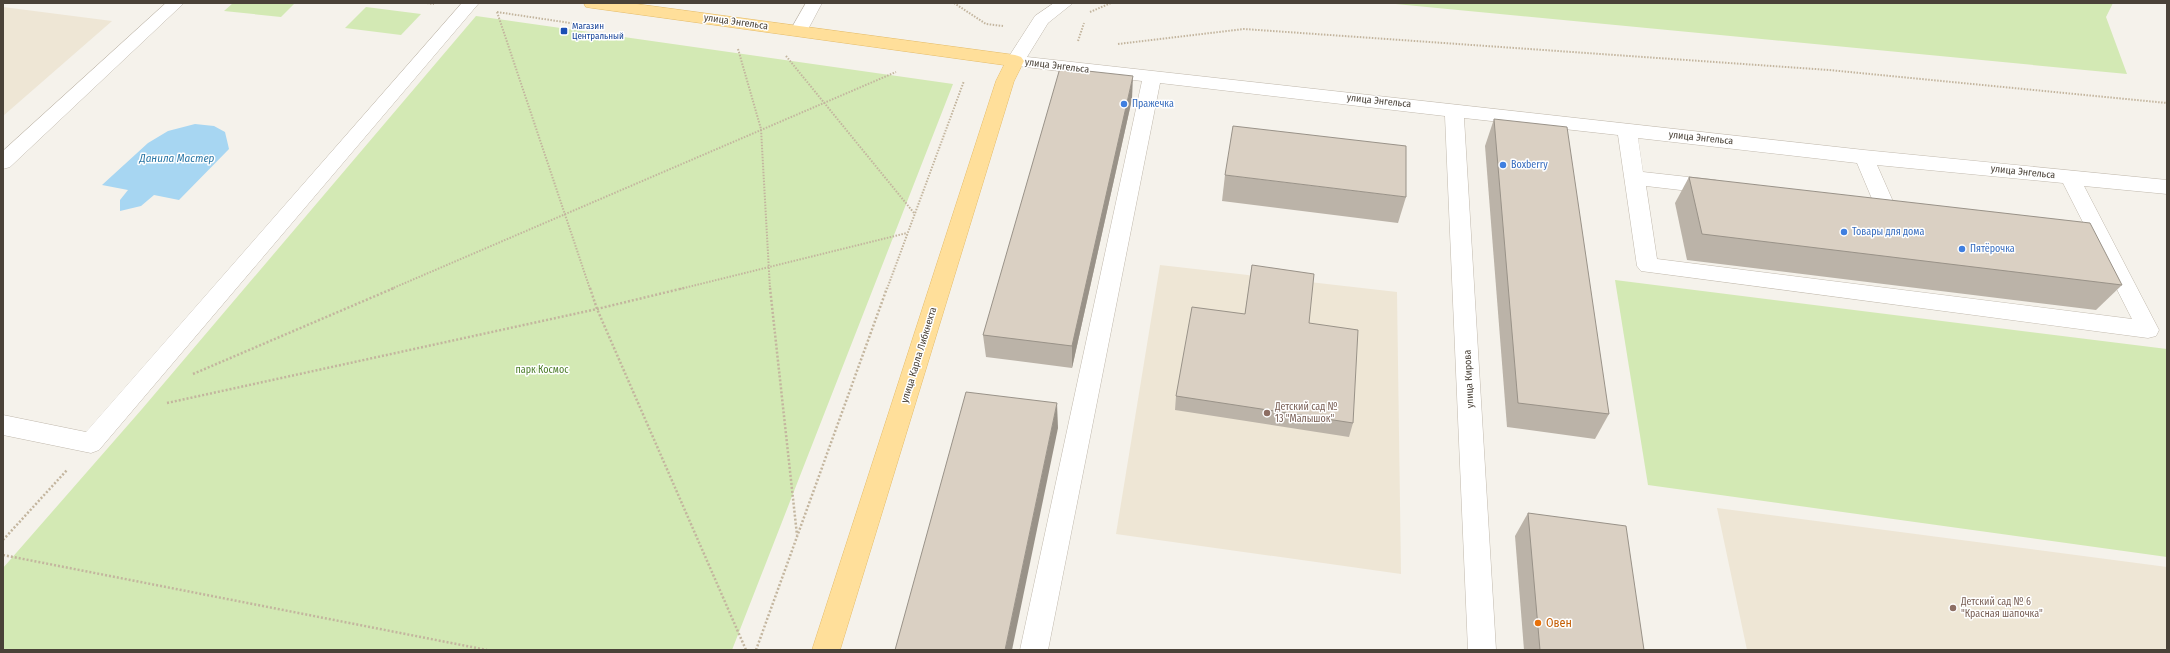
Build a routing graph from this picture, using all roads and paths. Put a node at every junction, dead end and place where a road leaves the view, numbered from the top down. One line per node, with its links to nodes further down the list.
1 (176, 3): 27 (street)
2 (471, 3): 43 (street)
3 (592, 3): 12 (main road, улица Энгельса)
4 (814, 3): 12 (street)
5 (954, 3): 11 (path)
6 (1066, 3): 17 (street)
7 (1111, 3): 9 (path)
8 (495, 8): 33 (path)
9 (1088, 13)
10 (1085, 19): 13 (path)
11 (986, 24)
12 (799, 31): 17 (main road, улица Энгельса)
13 (1078, 44)
14 (1117, 44): 22 (path)
15 (737, 47): 24 (path)
16 (784, 53): 21 (path)
17 (1015, 61): 20 (street, улица Энгельса); 50 (main road, улица Карла Либкнехта)
18 (900, 70): 21 (path)
19 (966, 76): 34 (path)
20 (1152, 78): 23 (street, улица Энгельса); 51 (street)
21 (824, 102): 24 (path); 34 (path)
22 (2167, 103)
23 (1453, 109): 25 (street, улица Энгельса); 52 (street, улица Кирова)
24 (761, 129): 33 (path); 38 (path)
25 (1626, 130): 26 (street, улица Энгельса); 29 (street)
26 (1864, 156): 28 (street, улица Энгельса); 32 (street)
27 (3, 162)
28 (2070, 177): 30 (street, улица Энгельса); 36 (street)
29 (1634, 178): 31 (street); 36 (street)
30 (2167, 187)
31 (1736, 189)
32 (1862, 203)
33 (563, 213): 39 (path); 40 (path)
34 (914, 213): 37 (path)
35 (2074, 229): 36 (street)
36 (2098, 232)
37 (907, 233): 38 (path); 44 (path)
38 (768, 267): 39 (path); 44 (path)
39 (597, 309): 41 (path); 48 (path)
40 (189, 377)
41 (165, 404)
42 (3, 425): 43 (street)
43 (91, 443): 45 (path)
44 (797, 536): 49 (path)
45 (3, 540)
46 (3, 555): 47 (path)
47 (487, 650)
48 (746, 650)
49 (756, 650)
50 (826, 650)
51 (1034, 650)
52 (1482, 650)

